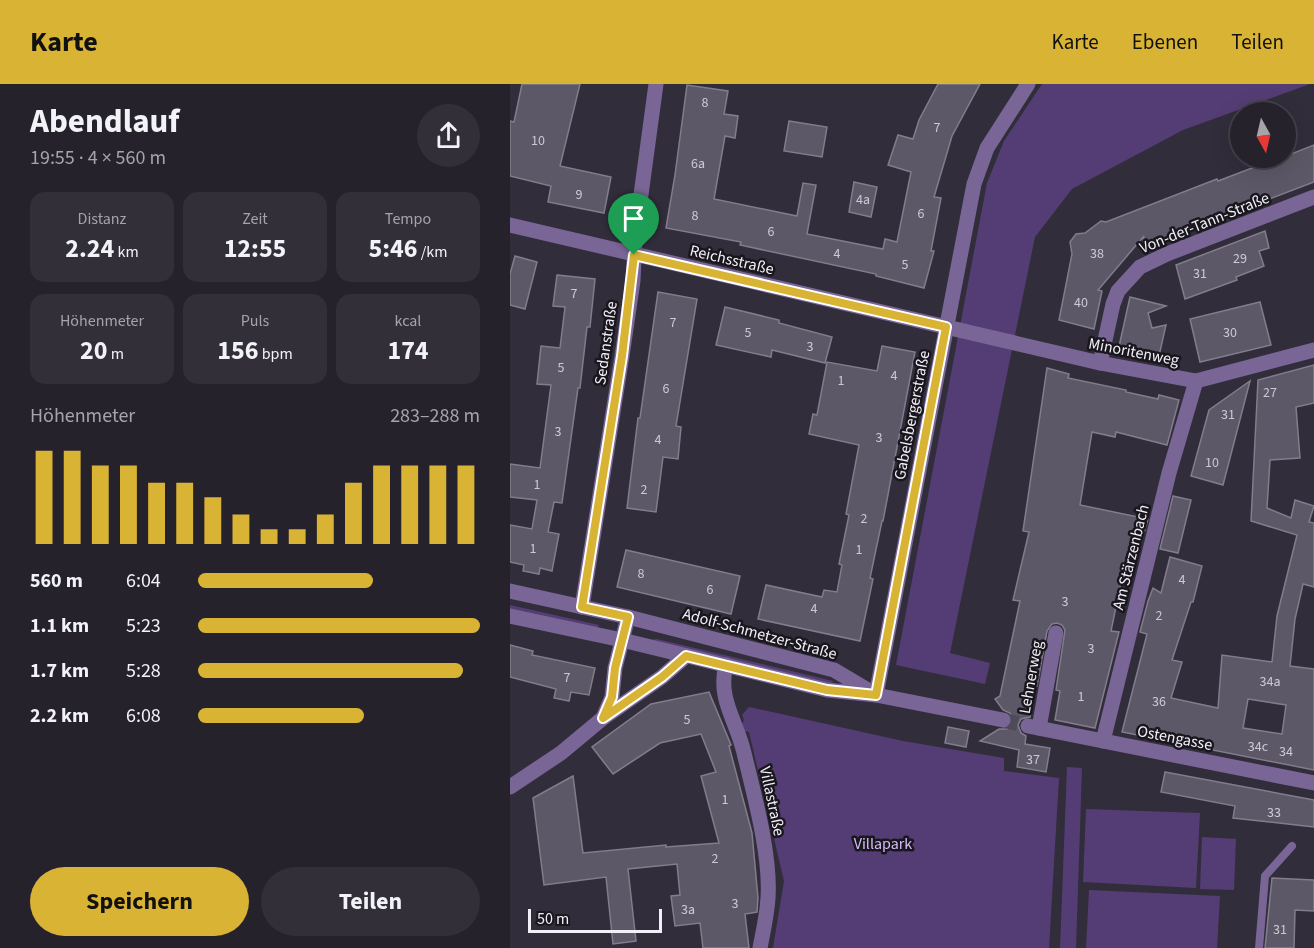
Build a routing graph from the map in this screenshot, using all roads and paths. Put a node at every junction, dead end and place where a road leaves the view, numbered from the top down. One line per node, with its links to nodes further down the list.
1 (656, 84): 5 (street, Sedanstraße)
2 (1028, 84): 6 (street, Gabelsbergerstraße)
3 (1314, 197): 8 (street, Von-der-Tann-Straße)
4 (510, 225): 5 (street, Reichsstraße)
5 (634, 255): 6 (street, Reichsstraße); 11 (street, Sedanstraße)
6 (946, 327): 8 (street, Minoritenweg); 18 (street, Gabelsbergerstraße)
7 (1314, 350): 9 (street, Minoritenweg)
8 (1100, 363): 9 (street, Minoritenweg)
9 (1196, 381): 22 (street, Am Stärzenbach)
10 (510, 591): 11 (street, Adolf-Schmetzer-Straße)
11 (582, 607): 13 (street, Adolf-Schmetzer-Straße)
12 (510, 616): 15 (street)
13 (628, 617): 15 (street); 18 (street, Adolf-Schmetzer-Straße)
14 (1056, 633): 21 (street, Lehnerweg)
15 (622, 640): 16 (street); 19 (street)
16 (686, 656): 17 (street); 19 (street)
17 (726, 665): 18 (street); 26 (street, Villastraße)
18 (876, 695): 20 (street)
19 (603, 718): 24 (street)
20 (1003, 720)
21 (1034, 727): 22 (street, Ostengasse)
22 (1103, 741): 23 (street, Ostengasse)
23 (1314, 783)
24 (510, 787)
25 (1292, 846): 27 (lane)
26 (760, 948)
27 (1259, 948)

